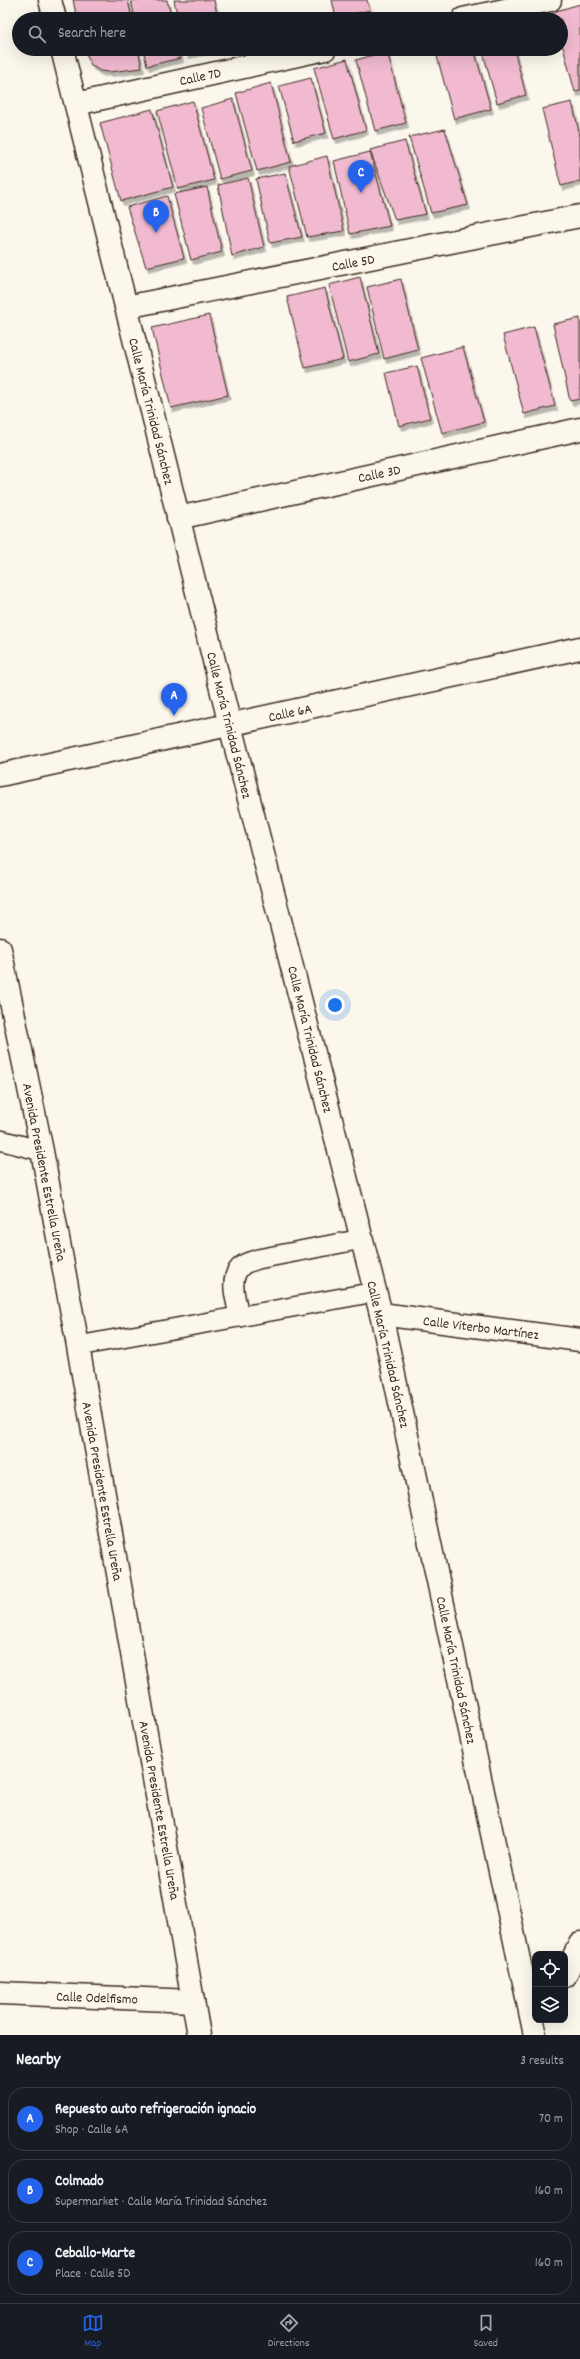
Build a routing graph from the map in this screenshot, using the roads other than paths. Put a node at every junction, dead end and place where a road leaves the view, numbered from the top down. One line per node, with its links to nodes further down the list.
1 (50, 0): 3 (street)
2 (550, 0): 4 (street)
3 (53, 12)
4 (495, 12)
5 (64, 56): 7 (street, Calle María Trinidad Sánchez)
6 (293, 56): 7 (street, Calle 7D)
7 (76, 104): 9 (street, Calle María Trinidad Sánchez)
8 (580, 216): 9 (street, Calle 5D)
9 (126, 307): 11 (street, Calle María Trinidad Sánchez)
10 (580, 429): 11 (street, Calle 3D)
11 (178, 518): 13 (street, Calle María Trinidad Sánchez)
12 (580, 648): 13 (street, Calle 6A)
13 (230, 725): 14 (street, Calle 6A); 18 (street, Calle María Trinidad Sánchez)
14 (0, 776)
15 (0, 949): 17 (street, Avenida Presidente Estrella Ureña)
16 (0, 1140): 17 (lane)
17 (42, 1151): 23 (street, Avenida Presidente Estrella Ureña)
18 (362, 1239): 19 (street, Calle María Trinidad Sánchez); 21 (lane)
19 (375, 1292): 20 (street, Calle María Trinidad Sánchez); 21 (lane)
20 (381, 1314): 22 (street, Calle Viterbo Martínez); 30 (street, Calle María Trinidad Sánchez)
21 (240, 1317): 23 (lane)
22 (580, 1340)
23 (78, 1346): 27 (street, Avenida Presidente Estrella Ureña)
24 (580, 1943): 25 (street)
25 (568, 1969)
26 (0, 1993): 27 (street, Calle Odelfismo)
27 (193, 2001): 29 (street, Avenida Presidente Estrella Ureña)
28 (543, 2023): 30 (street)
29 (199, 2035)
30 (536, 2035)

